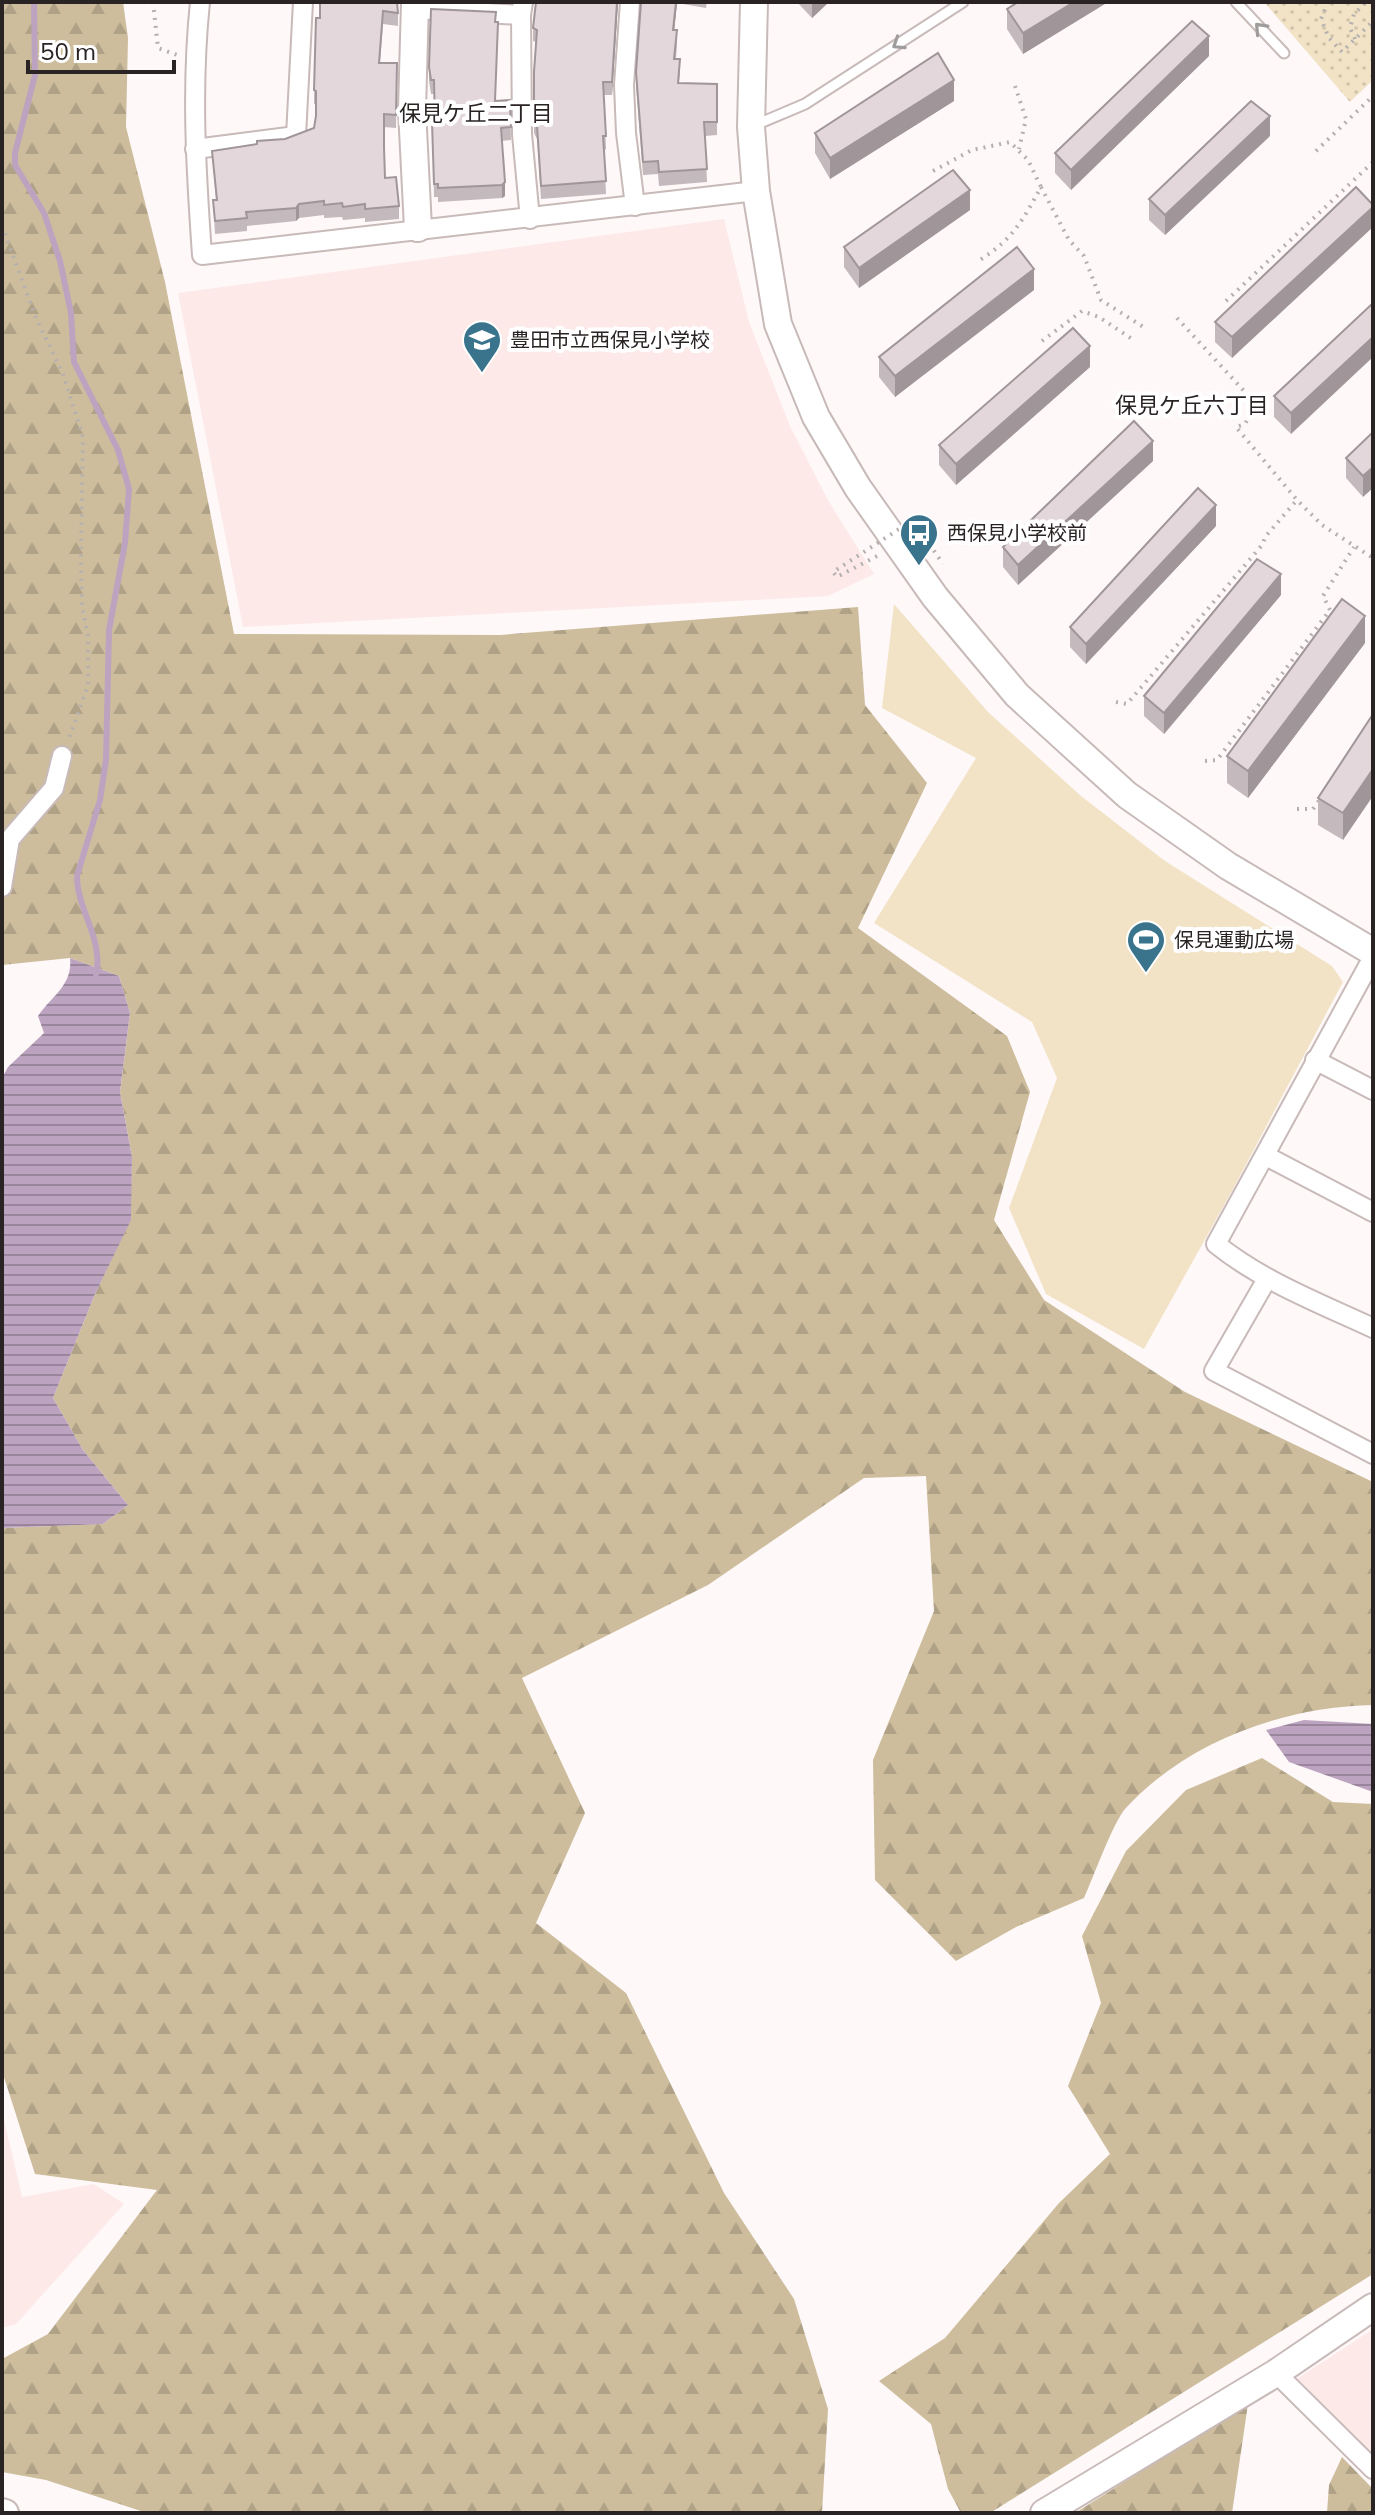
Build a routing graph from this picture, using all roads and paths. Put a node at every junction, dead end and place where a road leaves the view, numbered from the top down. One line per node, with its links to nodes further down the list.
1 (153, 2): 15 (path)
2 (200, 2): 15 (street)
3 (303, 2): 19 (street)
4 (630, 2): 26 (street)
5 (754, 2): 18 (street)
6 (963, 2): 18 (lane, one-way to 18)
7 (1236, 2): 14 (lane, one-way to 7)
8 (1328, 2): 13 (path)
9 (1366, 2): 13 (path)
10 (415, 6): 11 (street); 29 (street)
11 (522, 8): 27 (street)
12 (1373, 21): 13 (path)
13 (1355, 39)
14 (1284, 53)
15 (194, 61): 19 (street)
16 (1015, 86): 20 (path)
17 (1373, 96): 21 (path)
18 (751, 127): 25 (street)
19 (195, 149): 29 (street)
20 (1019, 150): 23 (path); 24 (path)
21 (1316, 151)
22 (1373, 162): 31 (path)
23 (933, 171)
24 (1041, 187): 30 (path); 33 (path)
25 (756, 191): 26 (street); 49 (street)
26 (635, 206): 27 (street)
27 (530, 219): 29 (street)
28 (2, 226): 44 (path)
29 (418, 228)
30 (980, 260)
31 (1226, 301)
32 (1177, 318): 36 (path)
33 (1145, 328)
34 (1042, 341): 35 (path)
35 (1135, 341)
36 (1297, 500): 39 (path); 43 (path)
37 (954, 531): 38 (path)
38 (962, 541)
39 (1354, 547): 41 (path); 45 (path)
40 (877, 556): 42 (path, bridge)
41 (1373, 558)
42 (943, 564)
43 (1116, 702)
44 (62, 756): 48 (street)
45 (1205, 761)
46 (1322, 797): 47 (path)
47 (1297, 809)
48 (2, 887)
49 (1373, 954): 50 (street)
50 (1315, 1060): 51 (street); 52 (street)
51 (1373, 1090)
52 (1266, 1156): 53 (street); 54 (street)
53 (1373, 1212)
54 (1267, 1279): 55 (street); 56 (street)
55 (1373, 1328)
56 (1373, 1454)
57 (1373, 2307): 58 (street)
58 (1276, 2373): 59 (street); 60 (street)
59 (1373, 2469)
60 (1044, 2513)

